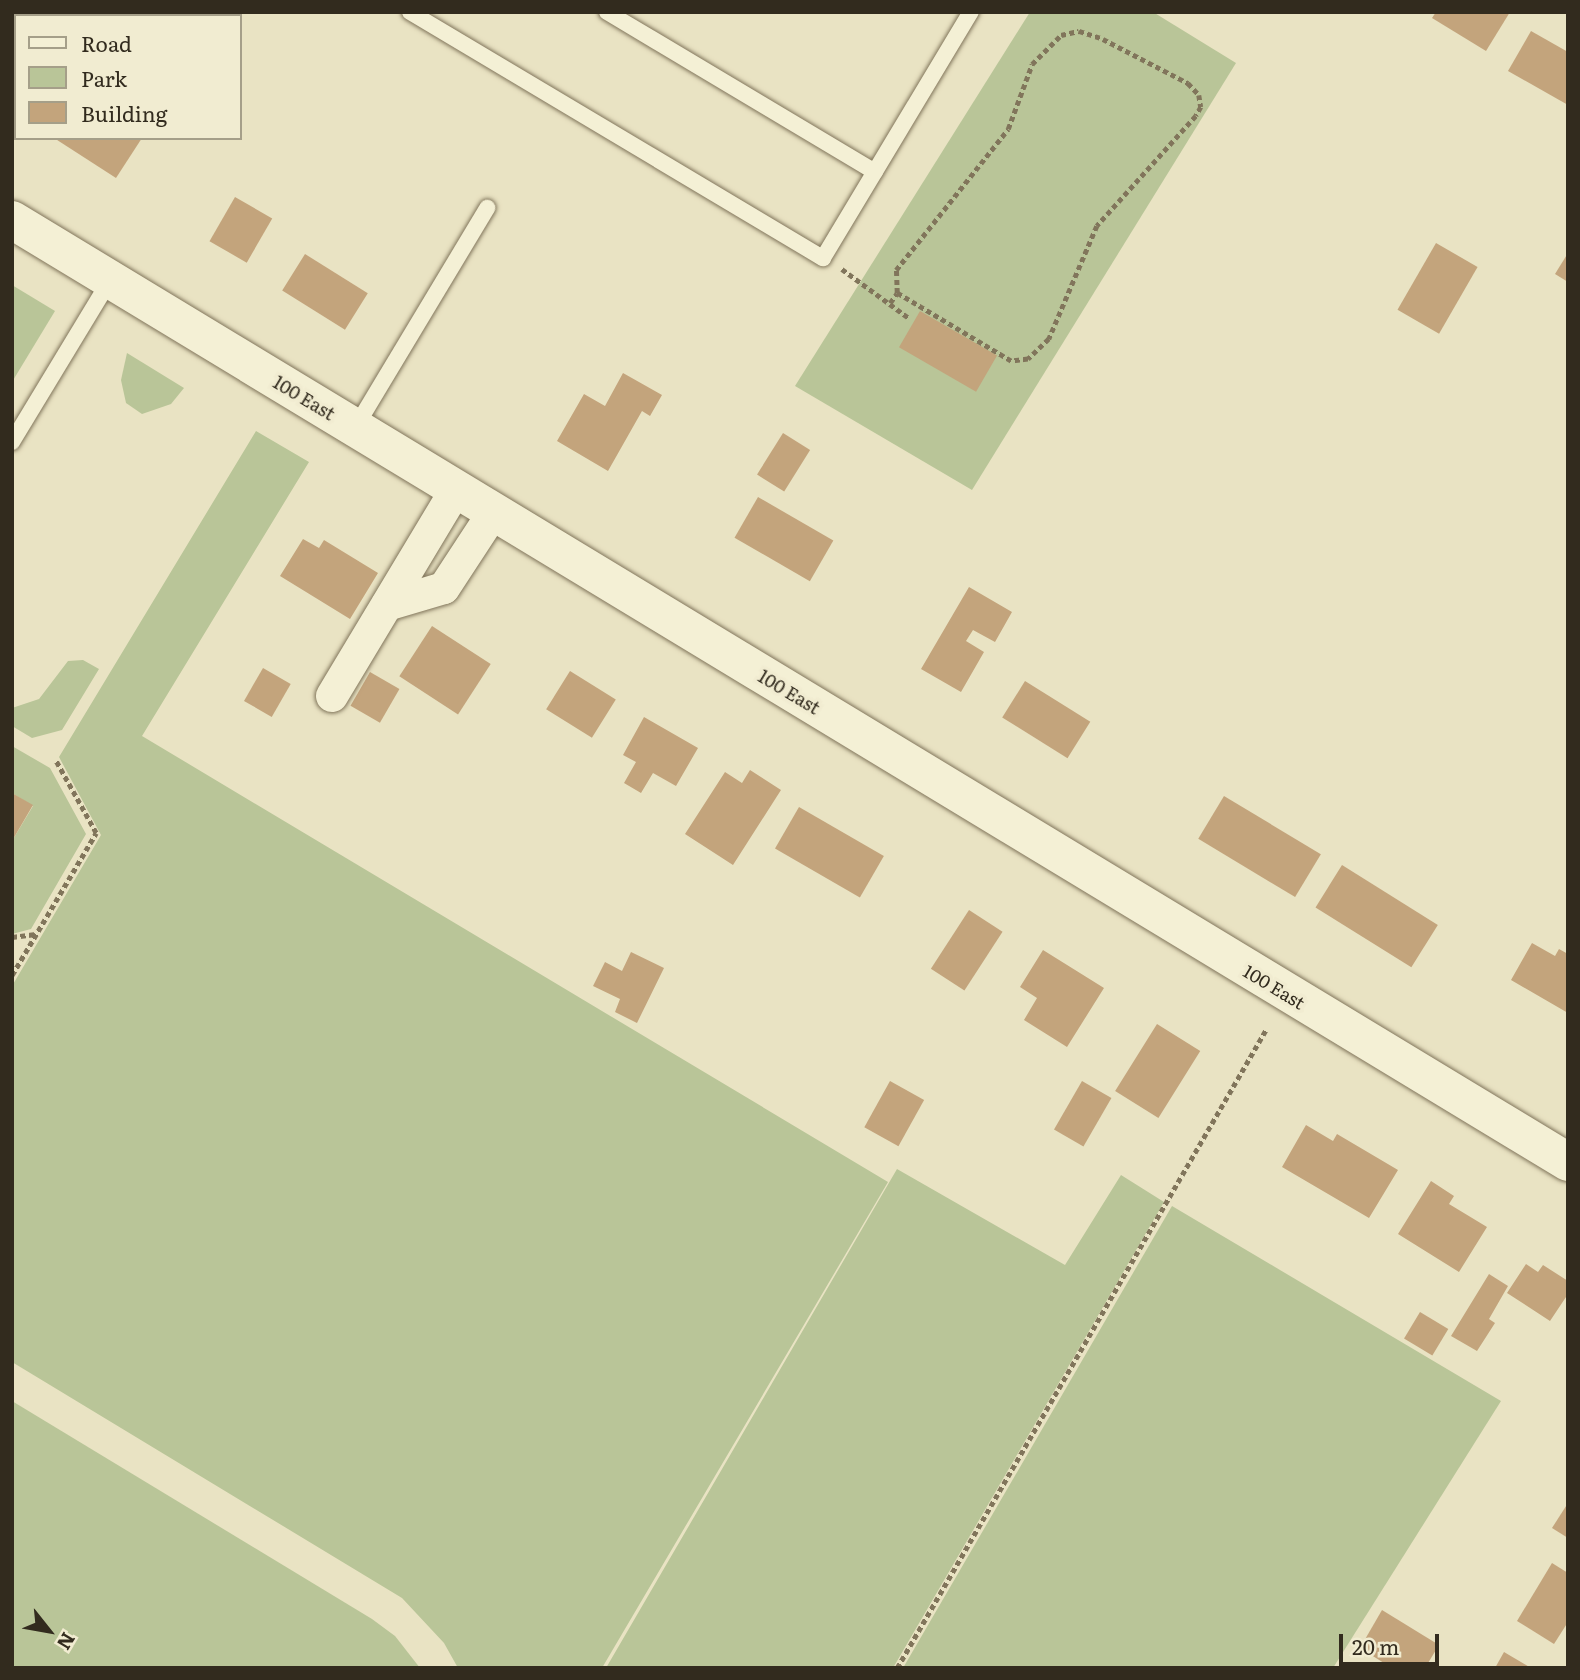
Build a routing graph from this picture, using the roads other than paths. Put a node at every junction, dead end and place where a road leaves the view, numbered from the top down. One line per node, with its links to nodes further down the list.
1 (410, 12): 4 (lane)
2 (607, 12): 4 (lane)
3 (971, 12): 4 (lane)
4 (875, 172)
5 (487, 208): 8 (lane)
6 (12, 220): 7 (main road, 100 East)
7 (110, 280): 8 (main road, 100 East); 9 (lane)
8 (355, 428): 10 (main road, 100 East)
9 (12, 442)
10 (456, 490): 11 (main road, 100 East); 12 (street)
11 (493, 513): 12 (street); 14 (main road, 100 East)
12 (387, 605): 13 (street)
13 (332, 696)
14 (1568, 1161)

